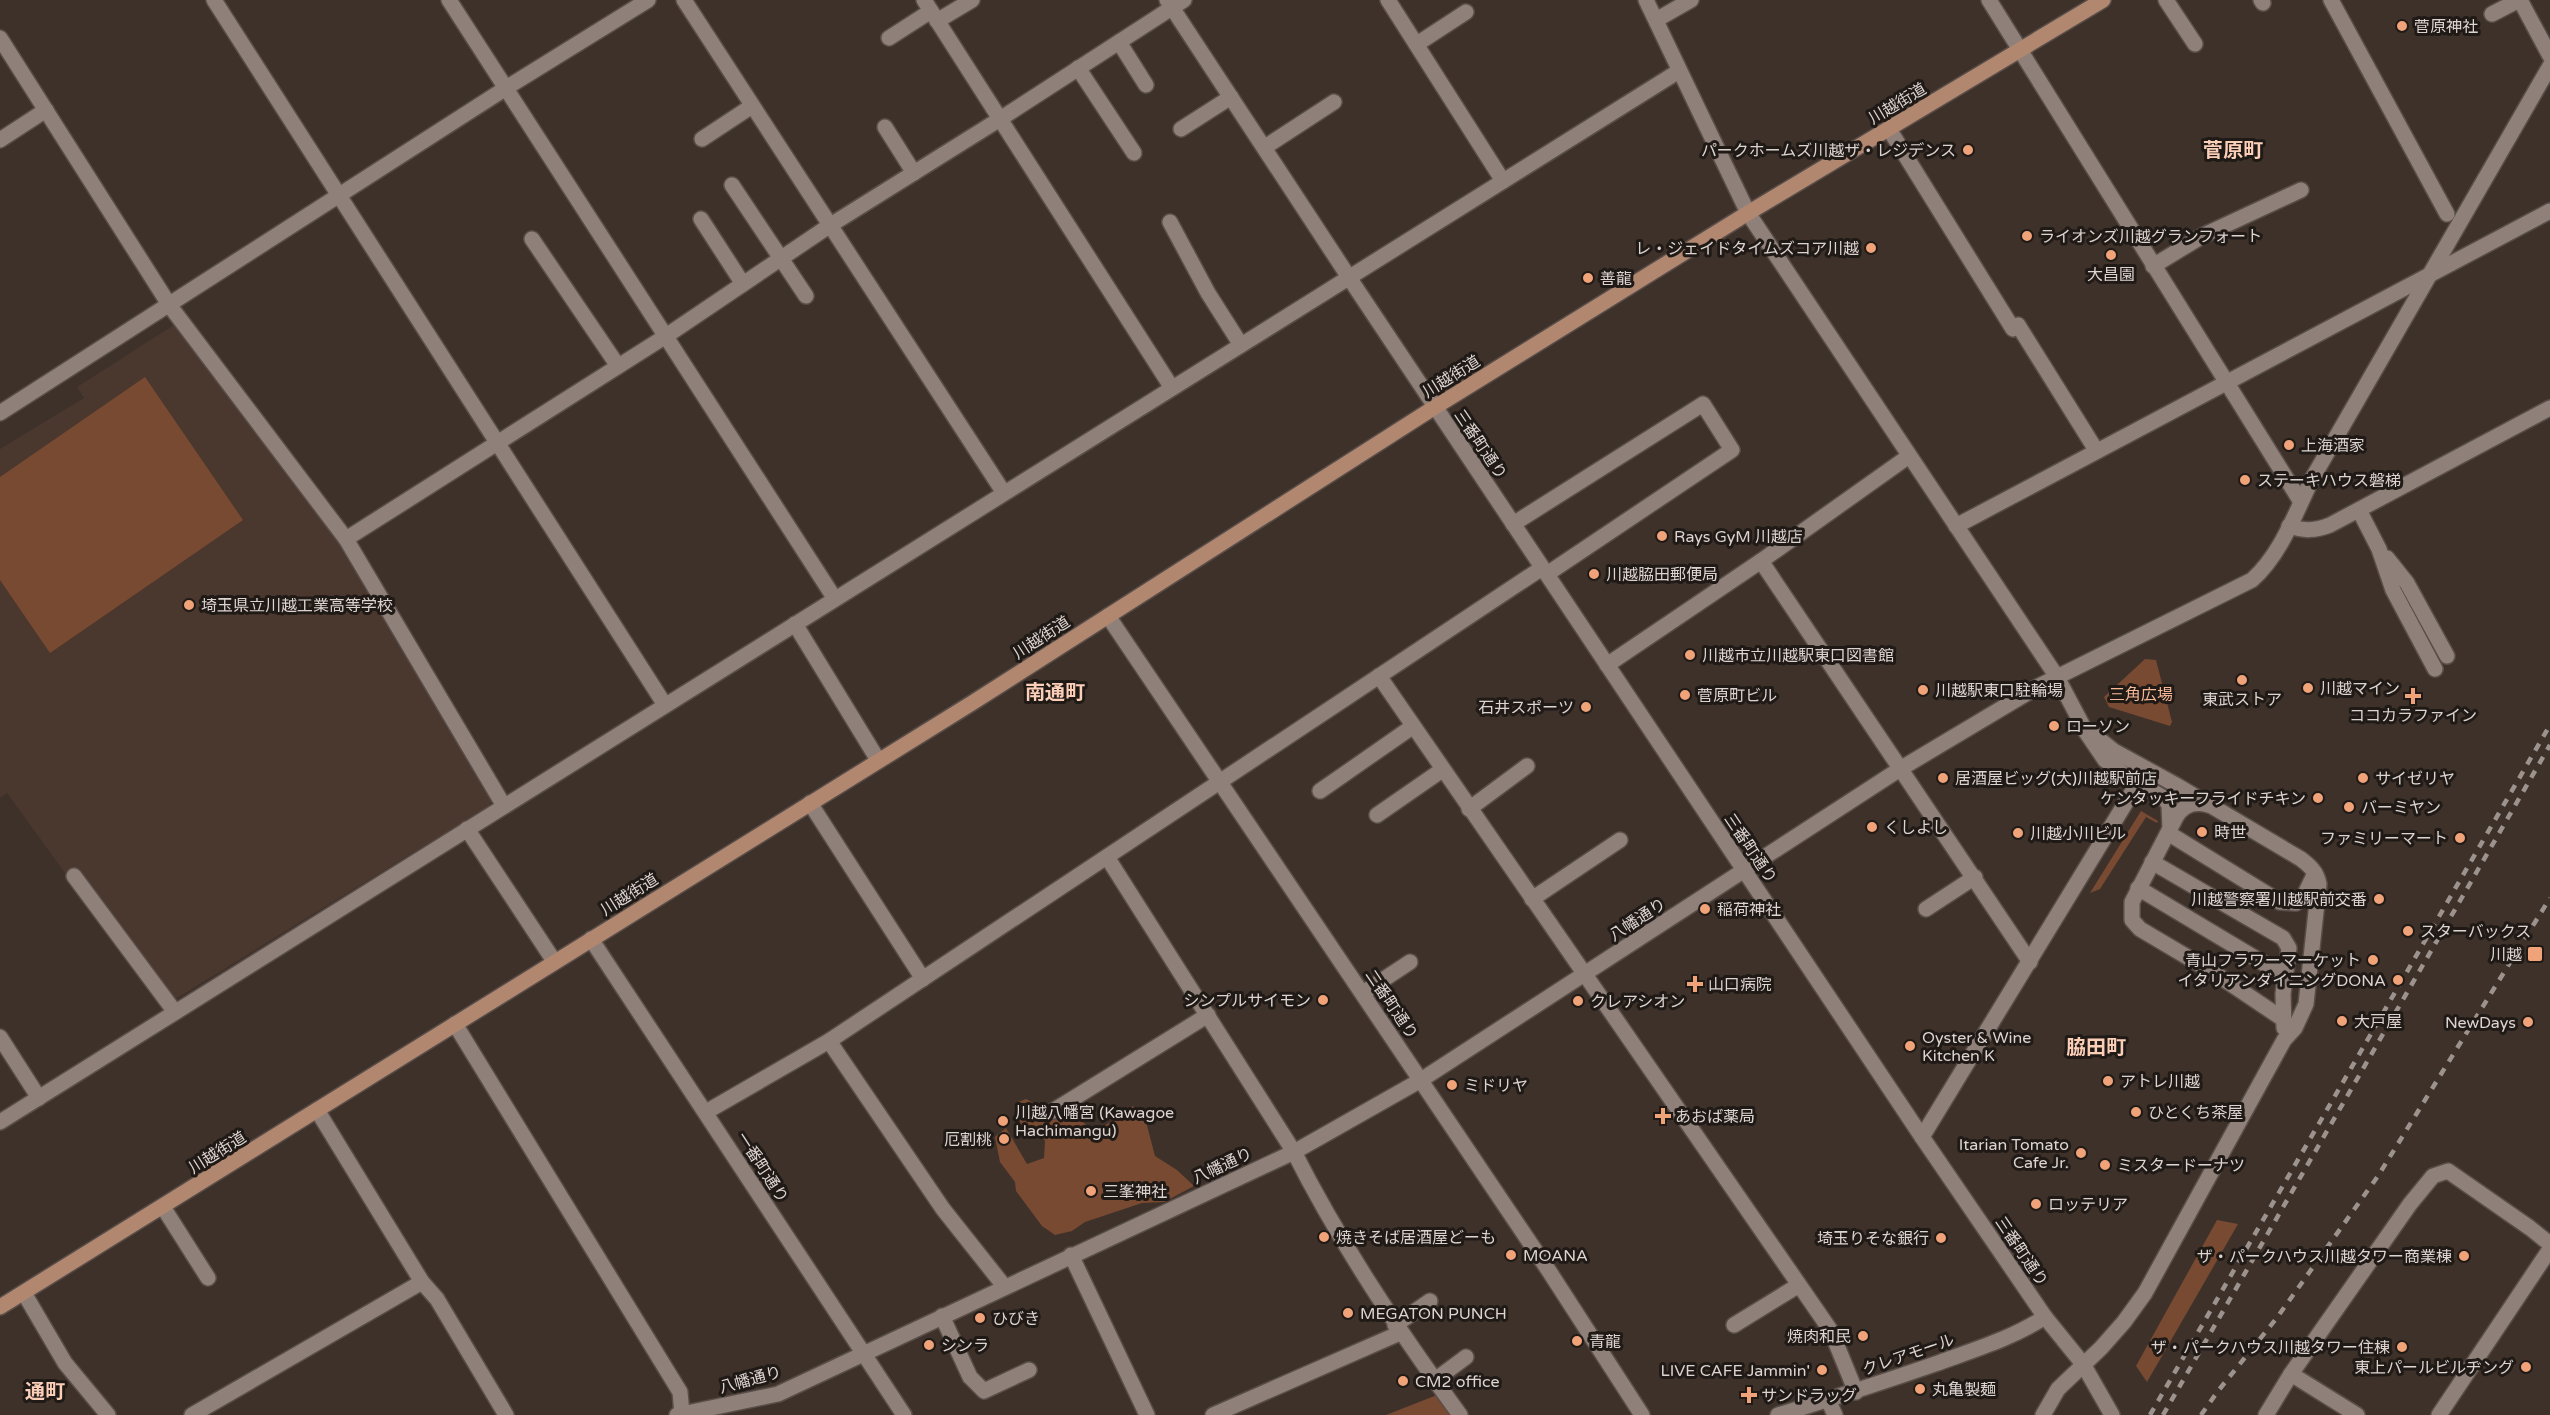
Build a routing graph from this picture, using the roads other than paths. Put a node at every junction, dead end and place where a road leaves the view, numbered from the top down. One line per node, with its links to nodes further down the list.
1 (214, 0): 47 (street)
2 (449, 0): 30 (street)
3 (648, 0): 30 (street)
4 (684, 0): 33 (street)
5 (972, 0): 15 (street)
6 (1388, 0): 23 (street)
7 (1646, 0): 18 (street)
8 (1691, 0): 18 (street)
9 (1989, 0): 24 (street)
10 (2103, 0): 24 (main road, 川越街道)
11 (2166, 0): 22 (street)
12 (2331, 0): 50 (street)
13 (2519, 0): 17 (street); 25 (street)
14 (1174, 3): 21 (street); 31 (street, 三番町通り)
15 (931, 11): 20 (street); 35 (street)
16 (1466, 12): 23 (street)
17 (2492, 14)
18 (1656, 20): 28 (street)
19 (0, 38): 34 (street)
20 (889, 38)
21 (1119, 42): 27 (street); 29 (street)
22 (2195, 44)
23 (1416, 45): 44 (street)
24 (2019, 51): 38 (main road, 川越街道); 56 (street)
25 (2550, 56)
26 (2550, 66): 57 (street, 八幡通り)
27 (1078, 68): 35 (street); 42 (street)
28 (1679, 71): 44 (street); 49 (street)
29 (1146, 85)
30 (506, 88): 47 (street); 62 (street)
31 (1231, 97): 37 (street); 41 (street, 三番町通り)
32 (1334, 102): 41 (street)
33 (752, 106): 39 (street); 53 (street)
34 (46, 110): 40 (street); 61 (street)
35 (1000, 119): 43 (street); 66 (street)
36 (885, 127): 43 (street)
37 (1181, 129)
38 (1889, 129): 49 (main road, 川越街道); 71 (street)
39 (702, 139)
40 (0, 141)
41 (1264, 147): 58 (street, 三番町通り)
42 (1134, 153)
43 (914, 173): 53 (street)
44 (1503, 181): 58 (street)
45 (732, 184): 55 (street)
46 (2301, 190): 56 (street)
47 (339, 196): 61 (street); 70 (street)
48 (2550, 211): 57 (street)
49 (1748, 213): 67 (main road, 川越街道); 72 (street)
50 (2447, 214)
51 (701, 219): 59 (street)
52 (1170, 222): 63 (street)
53 (829, 226): 55 (street); 73 (street)
54 (531, 239): 64 (street)
55 (781, 258): 59 (street); 60 (street)
56 (2153, 266): 65 (street)
57 (2430, 273): 65 (street); 74 (street, 八幡通り)
58 (1349, 278): 63 (street); 67 (street, 三番町通り)
59 (742, 284): 62 (street)
60 (806, 296)
61 (170, 306): 69 (street); 79 (street)
62 (666, 336): 64 (street); 83 (street)
63 (1241, 345): 66 (street)
64 (618, 366): 70 (street)
65 (2227, 384): 71 (street); 74 (street)
66 (1172, 388): 73 (street)
67 (1435, 407): 76 (street, 三番町通り); 84 (main road, 川越街道)
68 (2550, 408): 75 (street)
69 (0, 413)
70 (496, 443): 79 (street); 91 (street)
71 (2096, 450): 77 (street)
72 (1909, 456): 77 (street); 81 (street)
73 (1004, 493): 83 (street)
74 (2301, 502): 78 (street, 八幡通り)
75 (2359, 510): 78 (street); 80 (street)
76 (1513, 524): 82 (street, 三番町通り); 82 (street)
77 (1956, 526): 90 (street)
78 (2289, 526): 90 (street, 八幡通り)
79 (346, 538): 101 (street)
80 (2379, 549): 86 (street); 88 (street)
81 (1761, 561): 87 (street); 95 (street)
82 (1544, 571): 87 (street, 三番町通り); 89 (street)
83 (835, 599): 85 (street)
84 (1108, 616): 93 (main road, 川越街道); 98 (street, 二番町通り)
85 (795, 624): 91 (street); 93 (street)
86 (2447, 656)
87 (1607, 665): 110 (street, 三番町通り)
88 (2435, 669)
89 (1379, 676): 92 (street); 98 (street)
90 (2057, 677): 95 (street, 八幡通り); 97 (street)
91 (665, 705): 101 (street)
92 (1412, 727): 96 (street); 99 (street)
93 (878, 760): 100 (main road, 川越街道)
94 (1527, 766): 103 (street)
95 (1900, 769): 110 (street, 八幡通り); 113 (street)
96 (1442, 771): 103 (street); 104 (street)
97 (2142, 776): 102 (street); 106 (street); 120 (street)
98 (1220, 781): 108 (street); 124 (street, 二番町通り)
99 (1320, 790)
100 (810, 803): 117 (main road, 川越街道); 123 (street)
101 (504, 806): 105 (street)
102 (2215, 807): 106 (street); 111 (street)
103 (1469, 809): 115 (street)
104 (1377, 815)
105 (467, 829): 118 (street); 125 (street)
106 (2169, 831): 109 (street); 111 (street)
107 (1620, 840): 115 (street)
108 (1107, 857): 123 (street); 126 (street)
109 (2152, 862): 114 (street); 122 (street)
110 (1744, 871): 121 (street, 八幡通り); 138 (street, 三番町通り)
111 (2315, 873): 130 (street)
112 (74, 876): 125 (street)
113 (1975, 877): 116 (street); 120 (street)
114 (2138, 888): 122 (street); 127 (street)
115 (1532, 899): 121 (street)
116 (1926, 909)
117 (591, 939): 118 (main road, 川越街道); 136 (street, 一番町通り)
118 (554, 961): 128 (main road, 川越街道)
119 (1410, 962): 124 (street)
120 (2030, 962): 138 (street)
121 (1584, 974): 132 (street, 八幡通り); 145 (street)
122 (2285, 976): 127 (street)
123 (923, 979): 131 (street)
124 (1363, 993): 132 (street, 二番町通り)
125 (175, 1012): 133 (street)
126 (1208, 1015): 135 (street); 139 (street)
127 (2283, 1019): 130 (street)
128 (455, 1024): 134 (main road, 川越街道); 162 (street)
129 (0, 1036): 133 (street)
130 (2284, 1040): 156 (street)
131 (829, 1041): 136 (street); 146 (street)
132 (1422, 1080): 139 (street, 八幡通り); 170 (street, 二番町通り)
133 (39, 1098): 137 (street)
134 (317, 1110): 140 (main road, 川越街道); 144 (street)
135 (1053, 1111)
136 (706, 1112): 154 (street, 一番町通り)
137 (0, 1122)
138 (1922, 1137): 151 (street, 三番町通り)
139 (1294, 1152): 142 (street, 八幡通り); 153 (street)
140 (163, 1206): 143 (street); 147 (main road, 川越街道)
141 (2550, 1247): 158 (street); 177 (street)
142 (1071, 1255): 146 (street, 八幡通り); 167 (street)
143 (208, 1278)
144 (422, 1282): 164 (street); 165 (street)
145 (1799, 1285): 152 (street); 160 (street)
146 (1004, 1286): 150 (street, 八幡通り)
147 (24, 1293): 149 (main road, 川越街道); 163 (street)
148 (1430, 1301): 153 (street)
149 (0, 1307)
150 (942, 1316): 154 (street, 八幡通り); 157 (street)
151 (2045, 1317): 156 (street, 三番町通り); 160 (street, クレアモール)
152 (1734, 1325)
153 (1398, 1329): 159 (street); 168 (street)
154 (864, 1354): 162 (street, 八幡通り); 166 (street, 一番町通り)
155 (1466, 1357): 159 (street)
156 (2083, 1364): 173 (street); 174 (street, 三番町通り)
157 (1029, 1370)
158 (2291, 1374): 175 (street); 176 (street)
159 (1435, 1380): 169 (street)
160 (1856, 1392): 161 (street, クレアモール)
161 (1828, 1400): 171 (street, クレアモール); 172 (street)
162 (680, 1414)
163 (108, 1415)
164 (192, 1415)
165 (506, 1415)
166 (904, 1415)
167 (1147, 1415)
168 (1213, 1415)
169 (1460, 1415)
170 (1642, 1415)
171 (1778, 1415)
172 (1835, 1415)
173 (2043, 1415)
174 (2112, 1415)
175 (2266, 1415)
176 (2357, 1415)
177 (2439, 1415)

